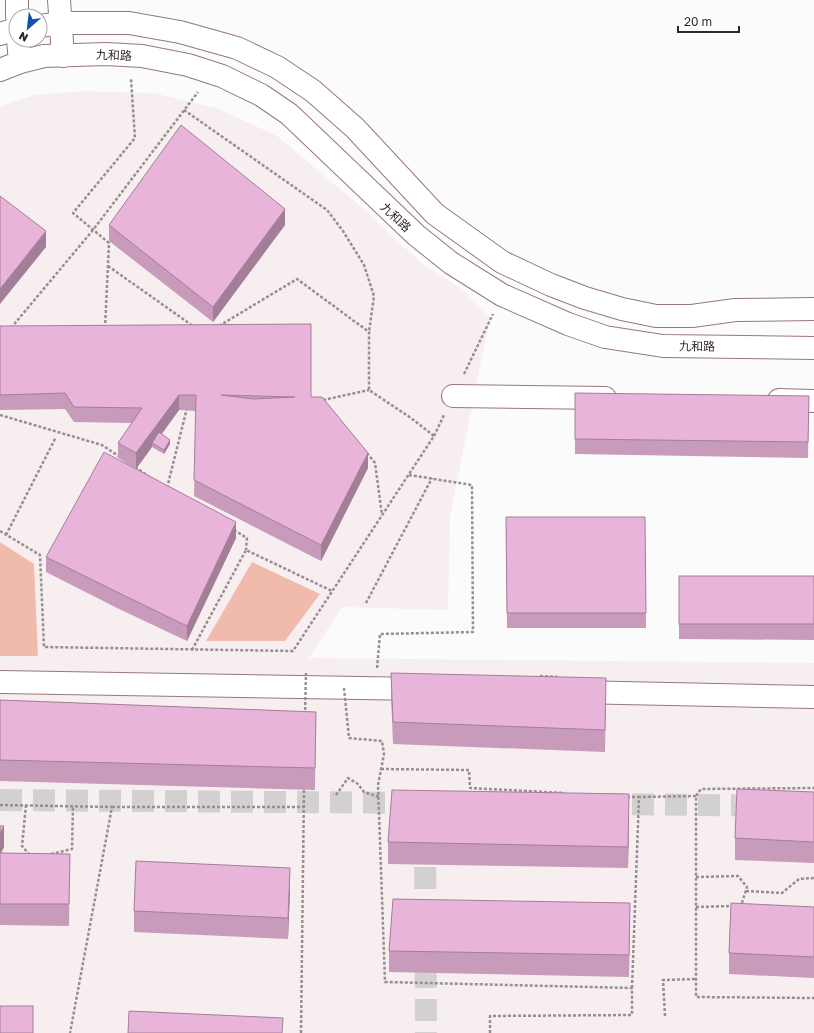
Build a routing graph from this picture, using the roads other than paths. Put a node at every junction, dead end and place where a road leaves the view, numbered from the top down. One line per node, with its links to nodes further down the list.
1 (59, 0): 2 (street)
2 (50, 24): 4 (street); 7 (street)
3 (19, 48): 5 (street)
4 (63, 56): 5 (street, 九和路); 8 (street, 九和路)
5 (20, 62): 6 (street, 九和路)
6 (0, 70)
7 (814, 309)
8 (814, 348)
9 (453, 396): 10 (street)
10 (626, 398)
11 (759, 400): 12 (street)
12 (814, 401)
13 (0, 682): 14 (street)
14 (439, 690)
15 (559, 692): 16 (street)
16 (814, 696)

